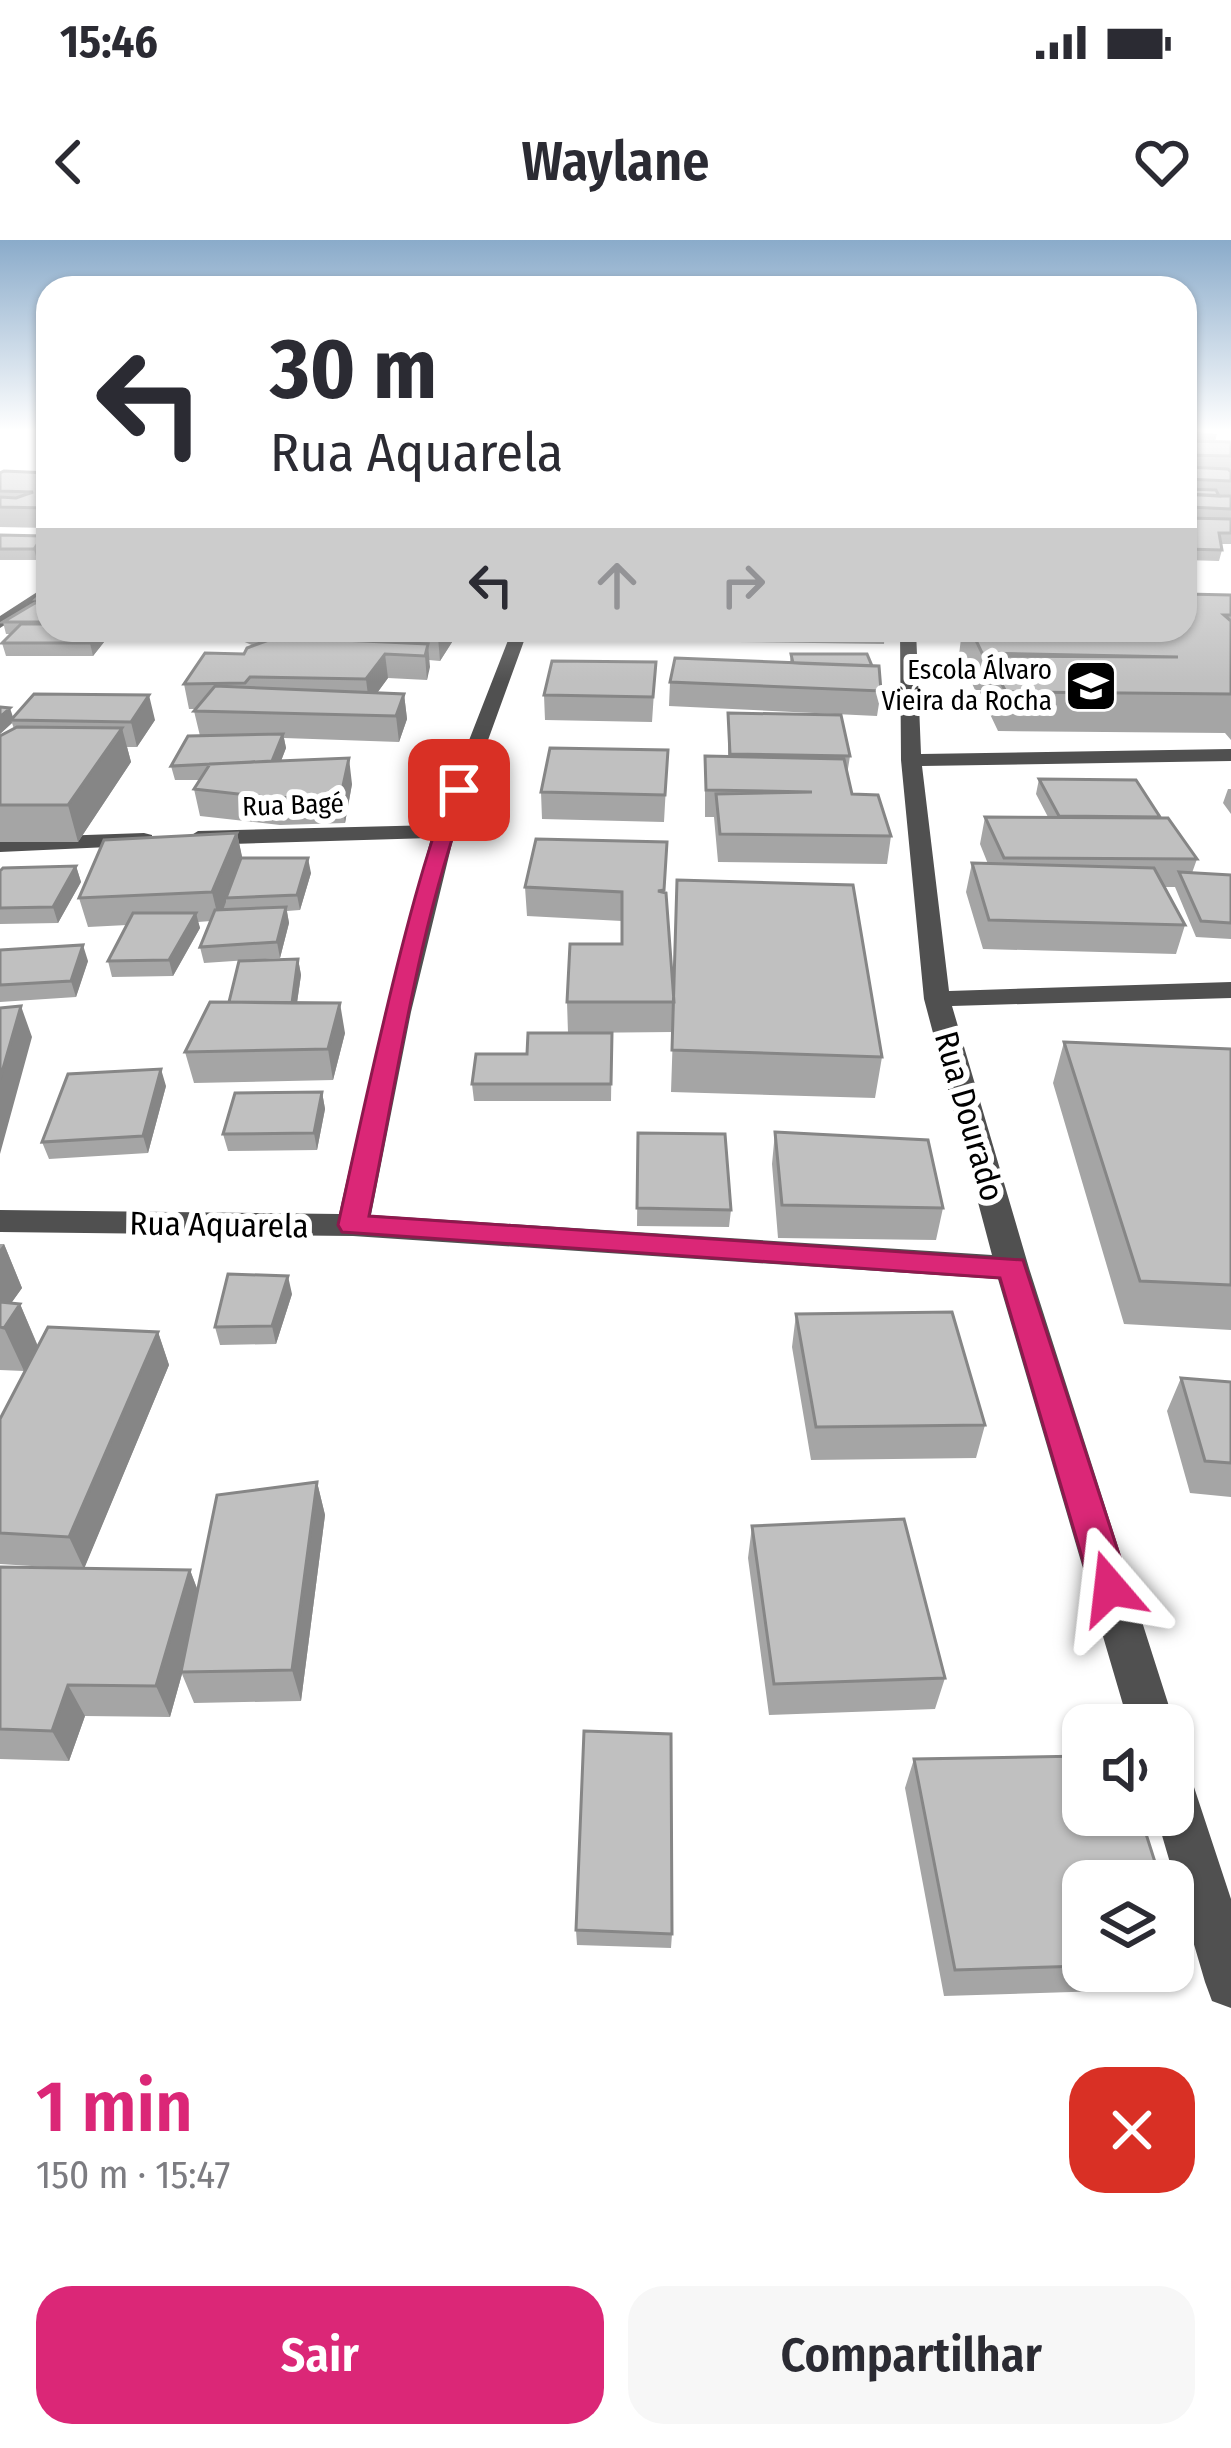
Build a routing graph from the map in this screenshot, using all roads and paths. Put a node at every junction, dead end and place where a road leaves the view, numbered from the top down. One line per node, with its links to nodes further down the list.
1 (36, 598): 2 (street)
2 (0, 623)
3 (515, 642): 7 (street)
4 (908, 642): 6 (street, Rua Dourado)
5 (1231, 755): 6 (street)
6 (911, 760): 10 (street, Rua Dourado)
7 (444, 830): 8 (street, Rua Bagé); 12 (street)
8 (0, 844)
9 (1231, 990): 10 (street)
10 (937, 999): 13 (street, Rua Dourado)
11 (0, 1221): 12 (street, Rua Aquarela)
12 (353, 1225): 13 (street, Rua Aquarela)
13 (1012, 1268): 14 (street, Rua Dourado)
14 (1146, 1704)
15 (1186, 1836): 16 (street)
16 (1231, 1982)

